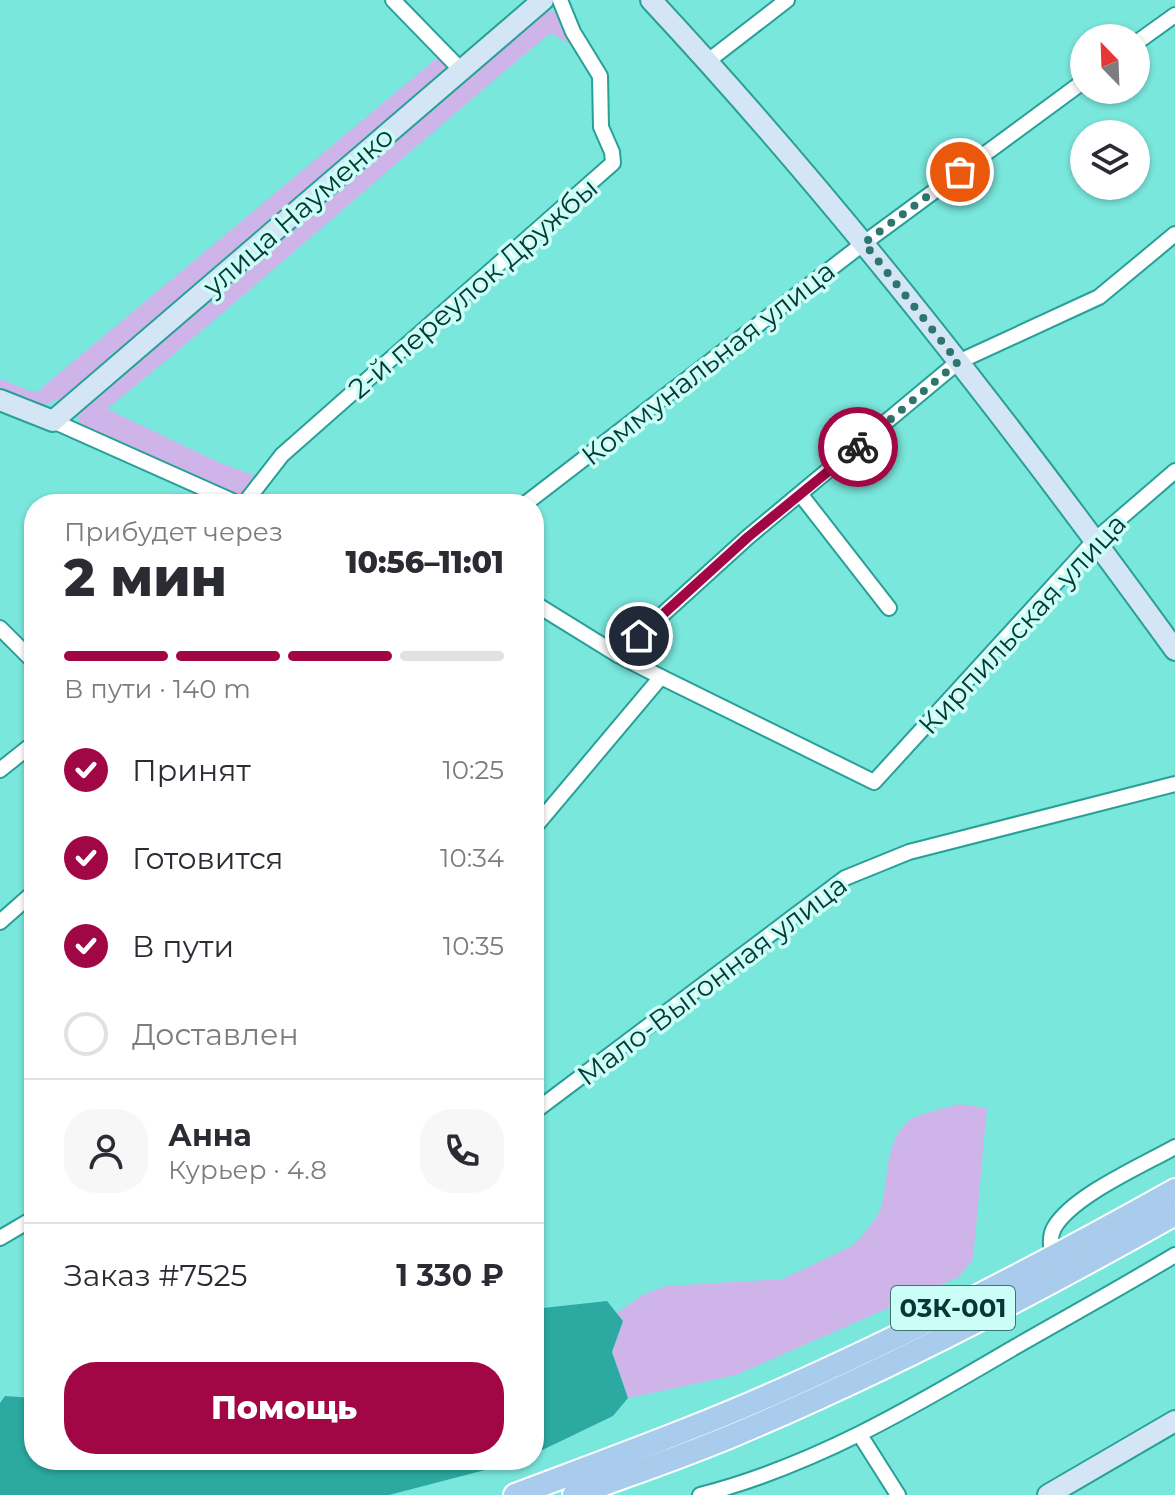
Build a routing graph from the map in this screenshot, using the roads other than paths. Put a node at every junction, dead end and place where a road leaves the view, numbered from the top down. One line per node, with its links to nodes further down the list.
1 (393, 0): 9 (street)
2 (543, 0): 9 (main road, улица Науменко)
3 (560, 0): 18 (street, 2-й переулок Дружбы)
4 (651, 0): 8 (main road)
5 (787, 0): 8 (street)
6 (1175, 15): 7 (street)
7 (1150, 33)
8 (708, 61): 12 (main road)
9 (462, 71): 15 (main road, улица Науменко)
10 (1070, 91): 12 (street, Коммунальная улица)
11 (1175, 234): 13 (street)
12 (864, 243): 13 (main road); 19 (street, Коммунальная улица)
13 (958, 362): 20 (street); 21 (main road)
14 (0, 400): 15 (main road)
15 (53, 421): 17 (street)
16 (1175, 471): 21 (street, Кирпильская улица)
17 (219, 494)
18 (250, 494)
19 (538, 494)
20 (801, 495): 22 (street); 27 (street)
21 (1095, 540): 25 (main road); 28 (street, Кирпильская улица)
22 (889, 608)
23 (544, 609): 27 (street)
24 (0, 628): 26 (street)
25 (1175, 650)
26 (24, 652)
27 (618, 655): 28 (street)
28 (661, 677): 32 (street)
29 (24, 751): 30 (street)
30 (0, 770)
31 (1175, 784): 35 (street, Мало-Выгонная улица)
32 (544, 816)
33 (24, 901): 34 (street)
34 (0, 922)
35 (544, 1104)
36 (1175, 1147): 42 (street)
37 (1175, 1190): 42 (main road, 03К-001)
38 (1175, 1214): 46 (main road, 03К-001)
39 (24, 1224): 40 (street)
40 (0, 1238)
41 (1175, 1255): 44 (street)
42 (1053, 1259): 45 (main road, 03К-001)
43 (1175, 1421): 49 (main road)
44 (860, 1435): 47 (street); 48 (street)
45 (515, 1495)
46 (574, 1495)
47 (700, 1495)
48 (898, 1495)
49 (1048, 1495)

